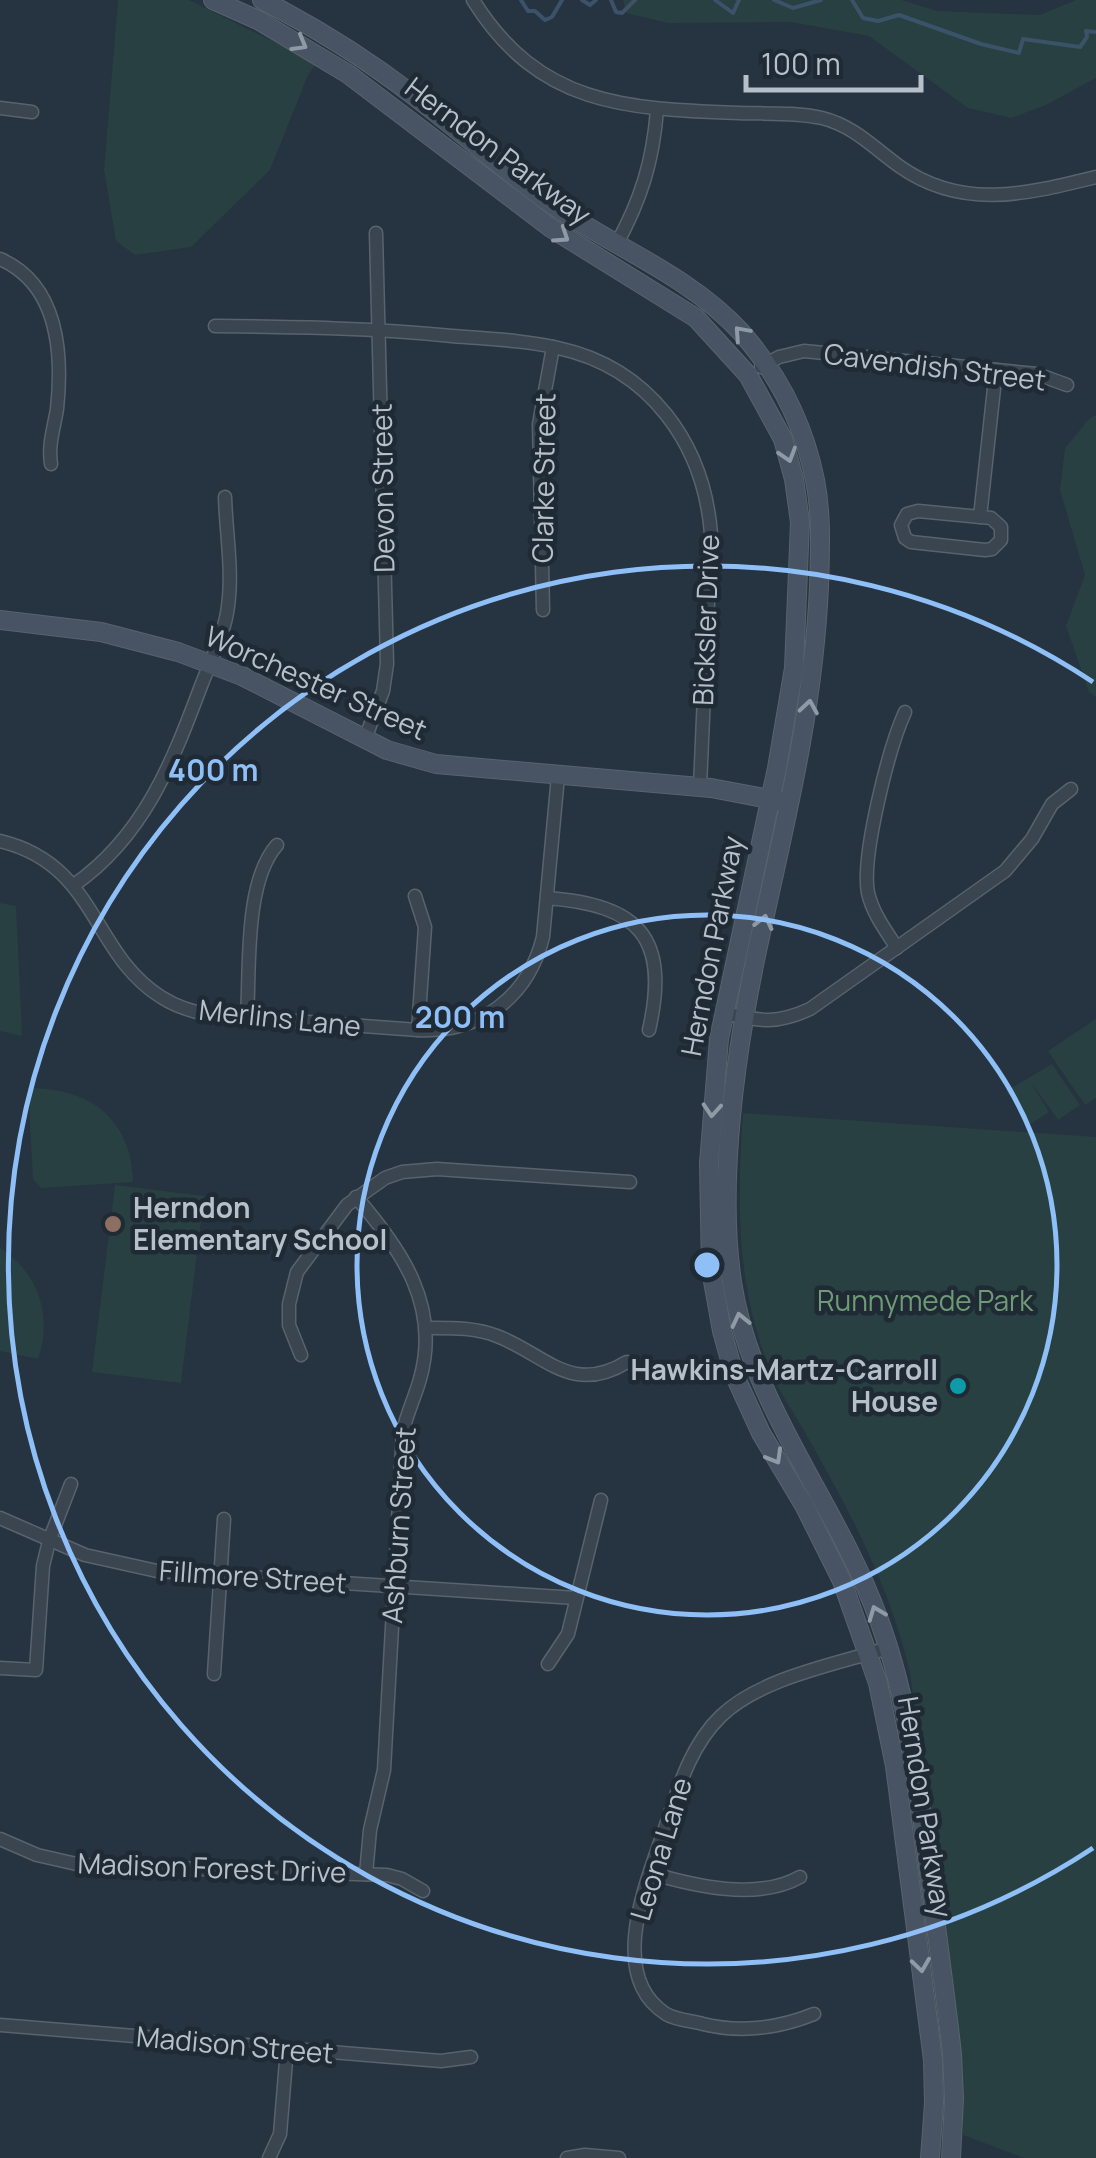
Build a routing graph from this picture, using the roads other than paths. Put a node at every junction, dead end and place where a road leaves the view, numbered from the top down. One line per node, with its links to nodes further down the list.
1 (213, 0): 16 (main road, Herndon Parkway, one-way to 16)
2 (262, 0): 9 (main road, Herndon Parkway)
3 (473, 0): 5 (street)
4 (0, 108): 6 (street)
5 (657, 110): 7 (street); 9 (street)
6 (32, 112)
7 (1096, 177)
8 (376, 233): 12 (street, Devon Street)
9 (616, 245): 14 (main road, Herndon Parkway, one-way to 9)
10 (0, 259): 18 (street)
11 (215, 326): 12 (street, Bicksler Drive)
12 (378, 329): 13 (street, Bicksler Drive); 25 (street, Devon Street)
13 (553, 347): 21 (street, Clarke Street); 27 (street, Bicksler Drive)
14 (766, 364): 15 (street, Cavendish Street); 16 (street, Cavendish Street); 30 (main road, Herndon Parkway, one-way to 14)
15 (996, 370): 17 (street, Cavendish Street); 20 (street)
16 (748, 375): 29 (main road, Herndon Parkway, one-way to 29)
17 (1067, 385)
18 (51, 464)
19 (224, 497): 23 (street)
20 (980, 517): 20 (street)
21 (543, 610)
22 (0, 620): 23 (main road, Worchester Street)
23 (210, 663): 25 (main road, Worchester Street); 33 (street)
24 (905, 712): 36 (street)
25 (365, 740): 26 (main road, Worchester Street)
26 (558, 776): 27 (main road, Worchester Street); 35 (street, Merlins Lane)
27 (700, 787): 29 (main road, Worchester Street)
28 (1071, 789): 36 (street)
29 (770, 798): 30 (main road, Worchester Street); 37 (main road, Herndon Parkway)
30 (790, 803): 38 (main road, Herndon Parkway, one-way to 30)
31 (0, 842): 33 (street, Merlins Lane)
32 (277, 846): 39 (street)
33 (74, 885): 39 (street, Merlins Lane)
34 (415, 896): 40 (street)
35 (547, 898): 40 (street, Merlins Lane); 41 (street)
36 (896, 948): 38 (street)
37 (724, 1013): 38 (street); 56 (main road, Herndon Parkway, one-way to 56)
38 (745, 1017): 55 (main road, Herndon Parkway, one-way to 38)
39 (247, 1018): 40 (street, Merlins Lane)
40 (418, 1030)
41 (649, 1030)
42 (630, 1182): 43 (street)
43 (356, 1197): 44 (street, Ashburn Street); 45 (street)
44 (426, 1328): 46 (street); 53 (street, Ashburn Street)
45 (301, 1355)
46 (627, 1362)
47 (72, 1484): 51 (street)
48 (601, 1500): 54 (street)
49 (0, 1518): 51 (street, Fillmore Street)
50 (224, 1519): 52 (street)
51 (49, 1541): 52 (street, Fillmore Street); 58 (street)
52 (219, 1578): 53 (street, Fillmore Street); 59 (street)
53 (394, 1587): 54 (street, Fillmore Street); 62 (street, Ashburn Street)
54 (576, 1598): 57 (street)
55 (888, 1648): 56 (street, Leona Lane); 73 (main road, Herndon Parkway)
56 (869, 1654): 61 (street, Leona Lane); 72 (main road, Herndon Parkway, one-way to 72)
57 (548, 1664)
58 (0, 1668)
59 (214, 1674)
60 (0, 1840): 62 (street, Madison Forest Drive)
61 (650, 1873): 63 (street); 65 (street, Leona Lane)
62 (366, 1874): 64 (street, Madison Forest Drive)
63 (800, 1876)
64 (423, 1892)
65 (814, 2014)
66 (0, 2025): 67 (street, Madison Street)
67 (288, 2049): 68 (street, Madison Street); 69 (street)
68 (471, 2057)
69 (270, 2158)
70 (567, 2158): 71 (street)
71 (619, 2158)
72 (930, 2158)
73 (951, 2158)

